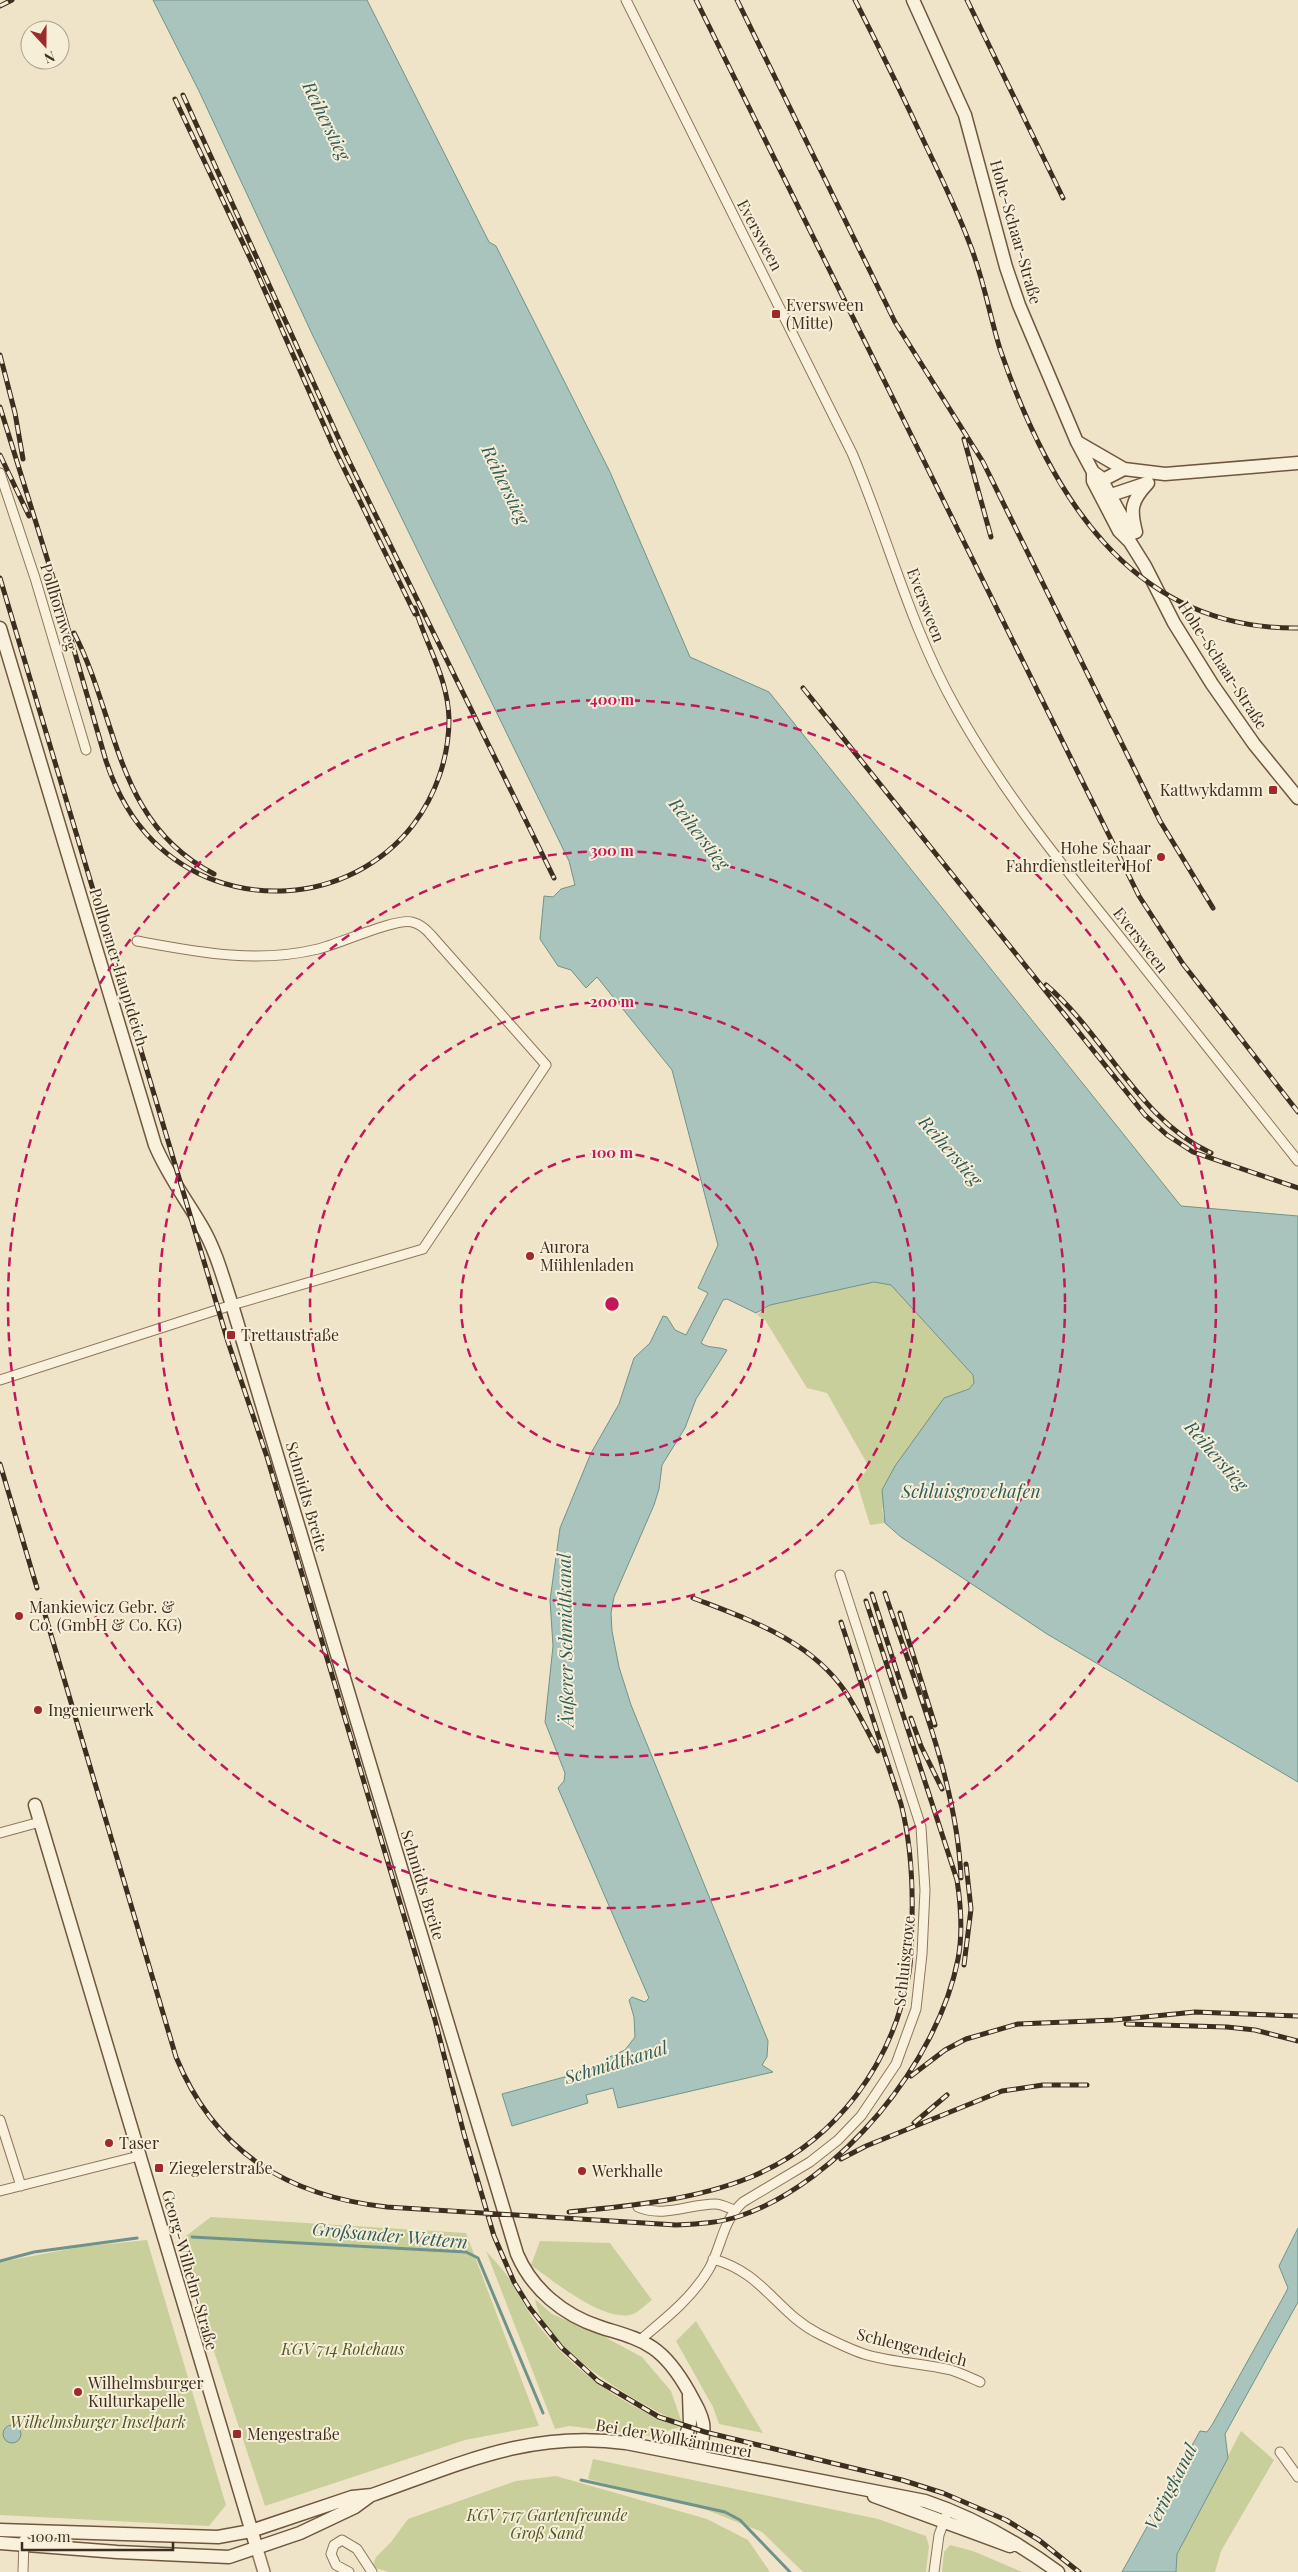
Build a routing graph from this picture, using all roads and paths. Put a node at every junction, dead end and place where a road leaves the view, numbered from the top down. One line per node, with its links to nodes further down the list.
1 (626, 0): 16 (street, Eversween)
2 (913, 0): 3 (main road, Hohe-Schaar-Straße)
3 (1077, 442): 5 (main road); 8 (main road, Hohe-Schaar-Straße)
4 (1298, 463): 7 (main road)
5 (1124, 469): 7 (main road); 8 (main road)
6 (0, 473): 13 (street, Pollhornweg)
7 (1165, 474): 9 (main road)
8 (1096, 479): 10 (main road, Hohe-Schaar-Straße)
9 (1148, 483): 10 (main road); 11 (main road)
10 (1106, 497): 11 (main road, Hohe-Schaar-Straße)
11 (1145, 566): 14 (main road, Hohe-Schaar-Straße)
12 (0, 628): 17 (main road, Pollhorner Hauptdeich)
13 (86, 750)
14 (1298, 798)
15 (137, 941): 17 (street)
16 (1298, 1161)
17 (232, 1305): 18 (street); 30 (main road, Schmidts Breite)
18 (0, 1380)
19 (840, 1575): 28 (street, Schluisgrove)
20 (35, 1806): 21 (main road, Georg-Wilhelm-Straße)
21 (40, 1822): 22 (street); 24 (main road, Georg-Wilhelm-Straße)
22 (0, 1833)
23 (0, 2120): 25 (street)
24 (140, 2156): 25 (street); 43 (main road, Georg-Wilhelm-Straße)
25 (21, 2186): 26 (street)
26 (0, 2191)
27 (638, 2207): 28 (street)
28 (734, 2210): 29 (street, Schluisgrove)
29 (714, 2259): 30 (street, Schluisgrove); 31 (street, Schlengendeich)
30 (640, 2340): 32 (main road, Schmidts Breite)
31 (980, 2382)
32 (689, 2393): 34 (main road, Schmidts Breite); 35 (main road, Schmidts Breite)
33 (1280, 2452): 36 (street)
34 (680, 2453): 35 (main road, Bei der Wollkämmerei); 38 (main road, Bei der Wollkämmerei)
35 (699, 2457): 37 (main road, Bei der Wollkämmerei)
36 (1298, 2478)
37 (857, 2489): 39 (main road, Bei der Wollkämmerei); 40 (main road, Bei der Wollkämmerei)
38 (372, 2494): 43 (main road, Bei der Wollkämmerei); 46 (main road, Bei der Wollkämmerei)
39 (949, 2509): 40 (street); 47 (main road, Bei der Wollkämmerei)
40 (943, 2522): 47 (main road, Bei der Wollkämmerei); 52 (street)
41 (0, 2530): 42 (main road)
42 (24, 2531): 43 (main road); 45 (street)
43 (251, 2531): 46 (main road, Georg-Wilhelm-Straße)
44 (0, 2543): 45 (main road)
45 (24, 2545): 46 (main road); 48 (street)
46 (257, 2549): 49 (street, Georg-Wilhelm-Straße)
47 (1027, 2551): 53 (main road, Bei der Wollkämmerei)
48 (24, 2572)
49 (264, 2572)
50 (348, 2572): 51 (street)
51 (372, 2572)
52 (934, 2572)
53 (1058, 2572)

